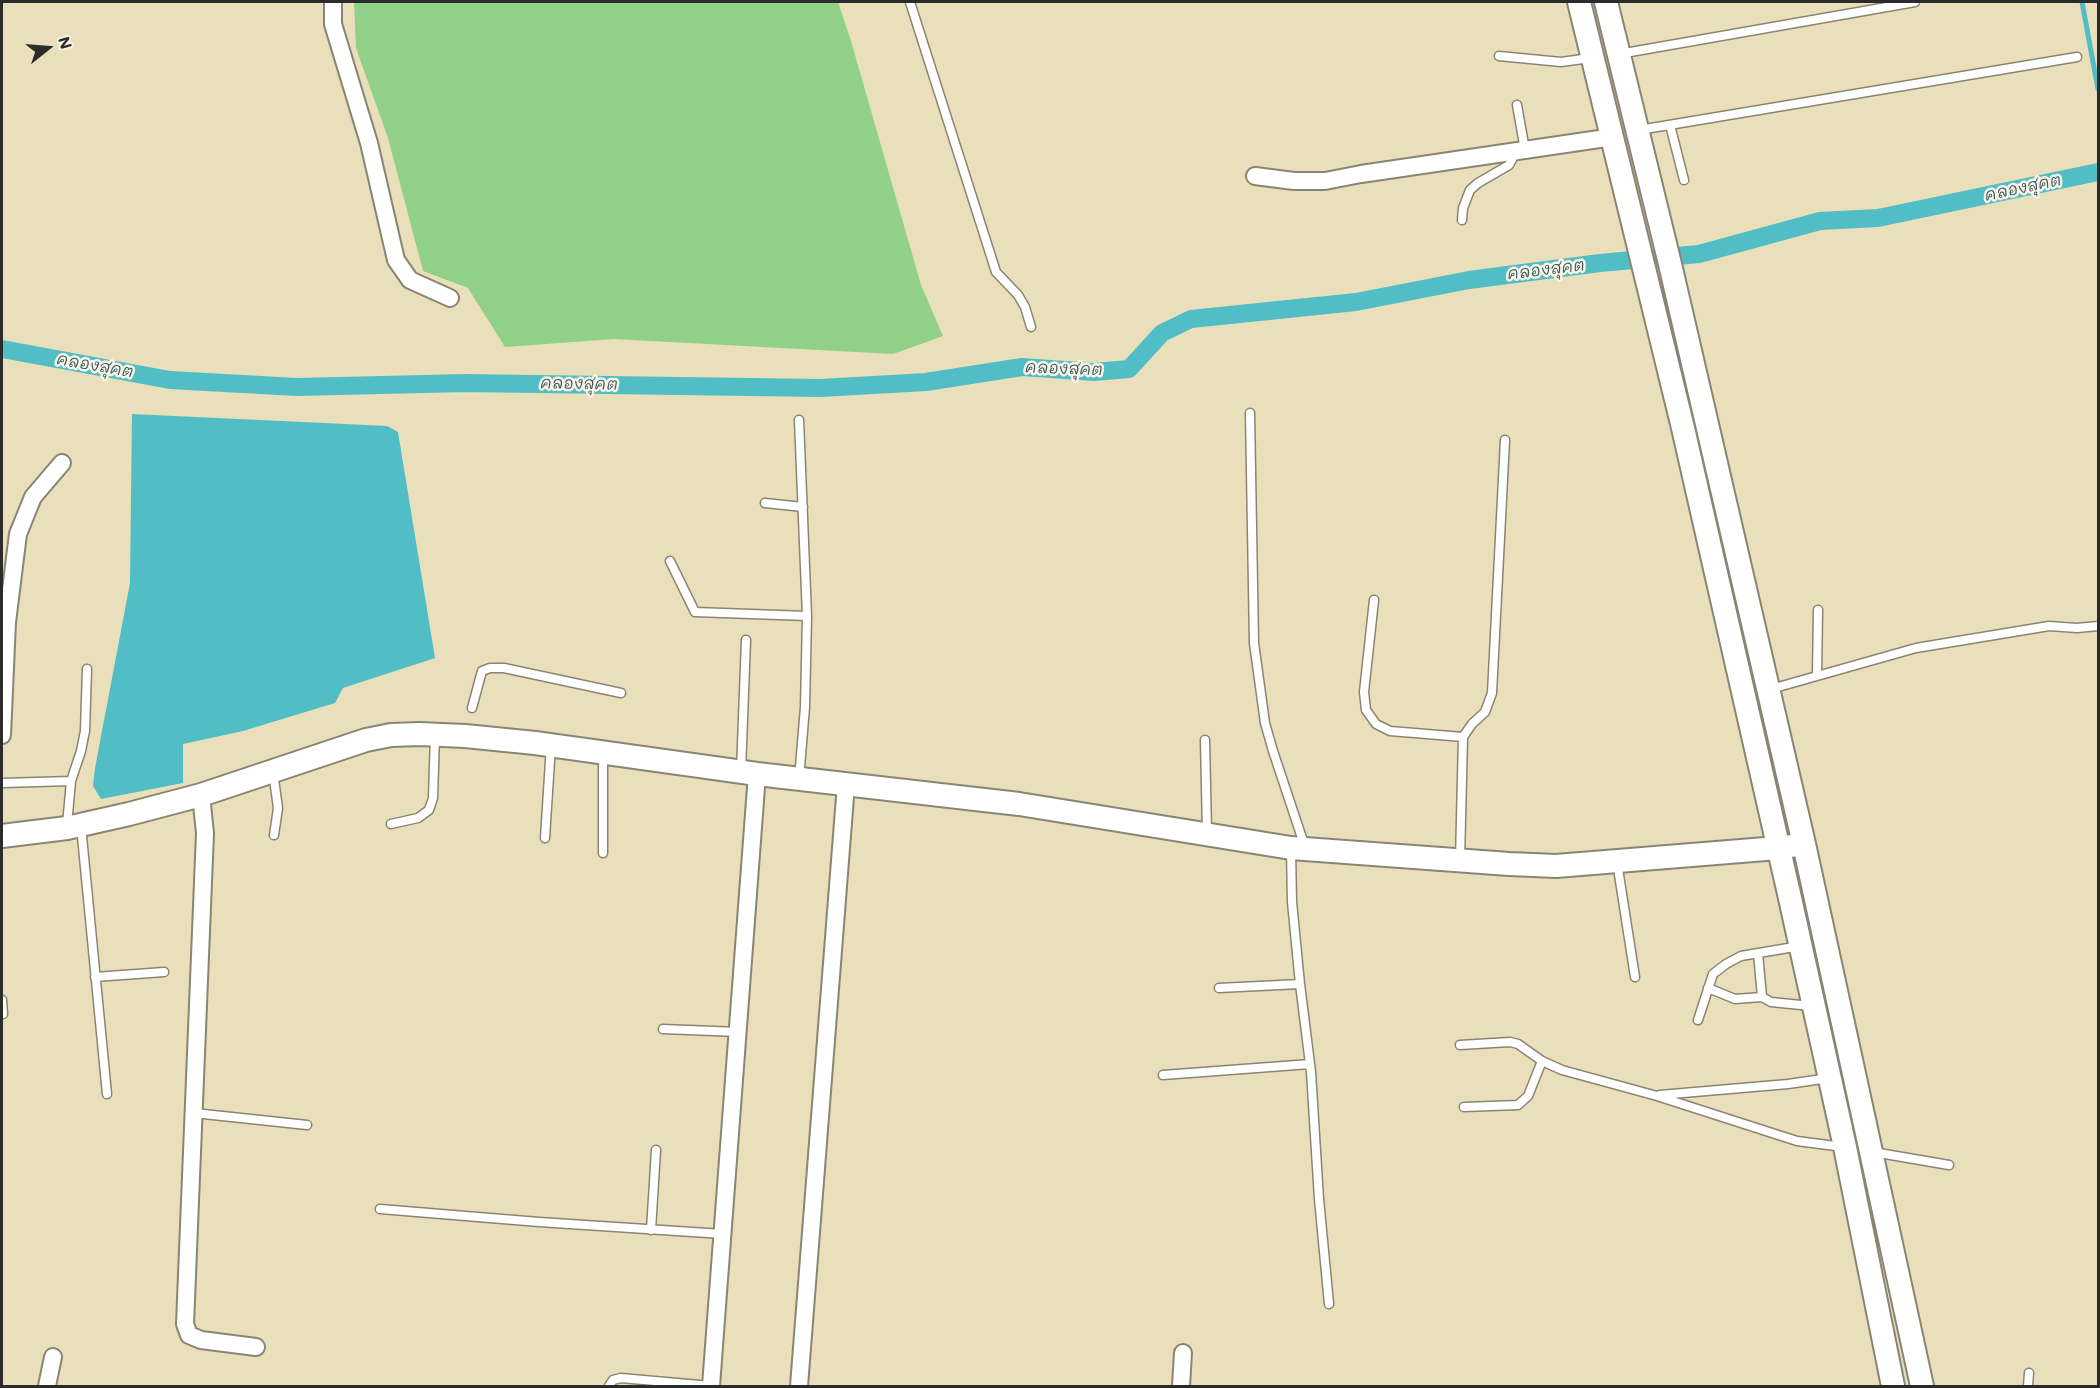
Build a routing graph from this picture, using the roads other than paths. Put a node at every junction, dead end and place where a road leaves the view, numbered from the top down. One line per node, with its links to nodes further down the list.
1 (333, 2): 18 (street)
2 (910, 2): 19 (lane)
3 (1580, 2): 9 (main road)
4 (1606, 2): 6 (main road)
5 (1915, 2): 6 (lane)
6 (1619, 54): 12 (main road)
7 (1498, 56): 9 (lane)
8 (2077, 57): 11 (lane)
9 (1593, 58): 13 (main road)
10 (1517, 105): 14 (lane)
11 (1670, 125): 12 (lane); 16 (lane)
12 (1638, 130): 34 (main road)
13 (1613, 137): 14 (street); 57 (main road)
14 (1521, 151): 15 (street); 17 (lane)
15 (1255, 176)
16 (1684, 180)
17 (1462, 220)
18 (450, 298)
19 (1031, 327)
20 (1250, 413): 58 (lane)
21 (799, 420): 25 (lane)
22 (1505, 440): 39 (lane)
23 (62, 462): 37 (street)
24 (765, 503): 25 (lane)
25 (803, 507): 29 (lane)
26 (670, 561): 29 (lane)
27 (1374, 600): 39 (lane)
28 (1818, 610): 33 (lane)
29 (807, 616): 45 (lane)
30 (2098, 626): 33 (lane)
31 (746, 640): 44 (lane)
32 (87, 669): 46 (lane)
33 (1817, 675): 34 (lane)
34 (1769, 689): 56 (main road)
35 (621, 693): 36 (lane)
36 (472, 708)
37 (2, 735)
38 (435, 735): 41 (main road); 43 (main road); 50 (lane)
39 (1463, 737): 61 (lane)
40 (1205, 741): 52 (lane)
41 (551, 745): 42 (main road); 55 (lane)
42 (603, 751): 44 (main road); 59 (lane)
43 (273, 771): 49 (main road); 53 (lane)
44 (749, 773): 45 (main road); 76 (street)
45 (799, 779): 48 (main road)
46 (71, 781): 47 (lane); 51 (lane)
47 (2, 783)
48 (846, 784): 52 (main road); 102 (street)
49 (201, 795): 51 (main road); 85 (street)
50 (391, 824)
51 (74, 827): 54 (main road); 66 (lane)
52 (1207, 834): 58 (main road)
53 (274, 835)
54 (2, 836)
55 (545, 838)
56 (1804, 844): 57 (main road); 89 (main road)
57 (1778, 848): 60 (main road); 62 (main road)
58 (1299, 849): 61 (main road); 67 (lane)
59 (603, 853)
60 (1616, 860): 61 (main road); 65 (lane)
61 (1460, 861)
62 (1800, 946): 63 (lane); 72 (main road)
63 (1758, 953): 69 (lane); 70 (lane)
64 (164, 972): 66 (lane)
65 (1635, 976)
66 (95, 977): 82 (lane)
67 (1300, 984): 68 (lane); 79 (lane)
68 (1220, 988)
69 (1708, 988): 70 (lane); 74 (lane)
70 (1762, 997): 72 (lane)
71 (2, 1000): 73 (lane)
72 (1814, 1007): 81 (main road)
73 (3, 1014)
74 (1698, 1020)
75 (663, 1029): 76 (lane)
76 (739, 1032): 93 (street)
77 (1460, 1045): 78 (lane)
78 (1542, 1061): 83 (lane); 84 (lane)
79 (1310, 1064): 80 (lane); 94 (lane)
80 (1162, 1075)
81 (1830, 1078): 83 (lane); 87 (main road)
82 (107, 1094)
83 (1657, 1096): 87 (lane)
84 (1464, 1107)
85 (194, 1113): 86 (lane); 95 (street)
86 (307, 1125)
87 (1845, 1147): 104 (main road)
88 (656, 1150): 92 (lane)
89 (1872, 1152): 90 (lane); 105 (main road)
90 (1949, 1165)
91 (380, 1209): 92 (lane)
92 (651, 1230): 93 (lane)
93 (723, 1234): 101 (street)
94 (1329, 1304)
95 (256, 1347)
96 (1183, 1353): 103 (street)
97 (53, 1357): 99 (street)
98 (2029, 1373): 106 (lane)
99 (47, 1386)
100 (609, 1386): 101 (lane)
101 (711, 1386)
102 (799, 1386)
103 (1181, 1386)
104 (1893, 1386)
105 (1922, 1386)
106 (2028, 1386)

